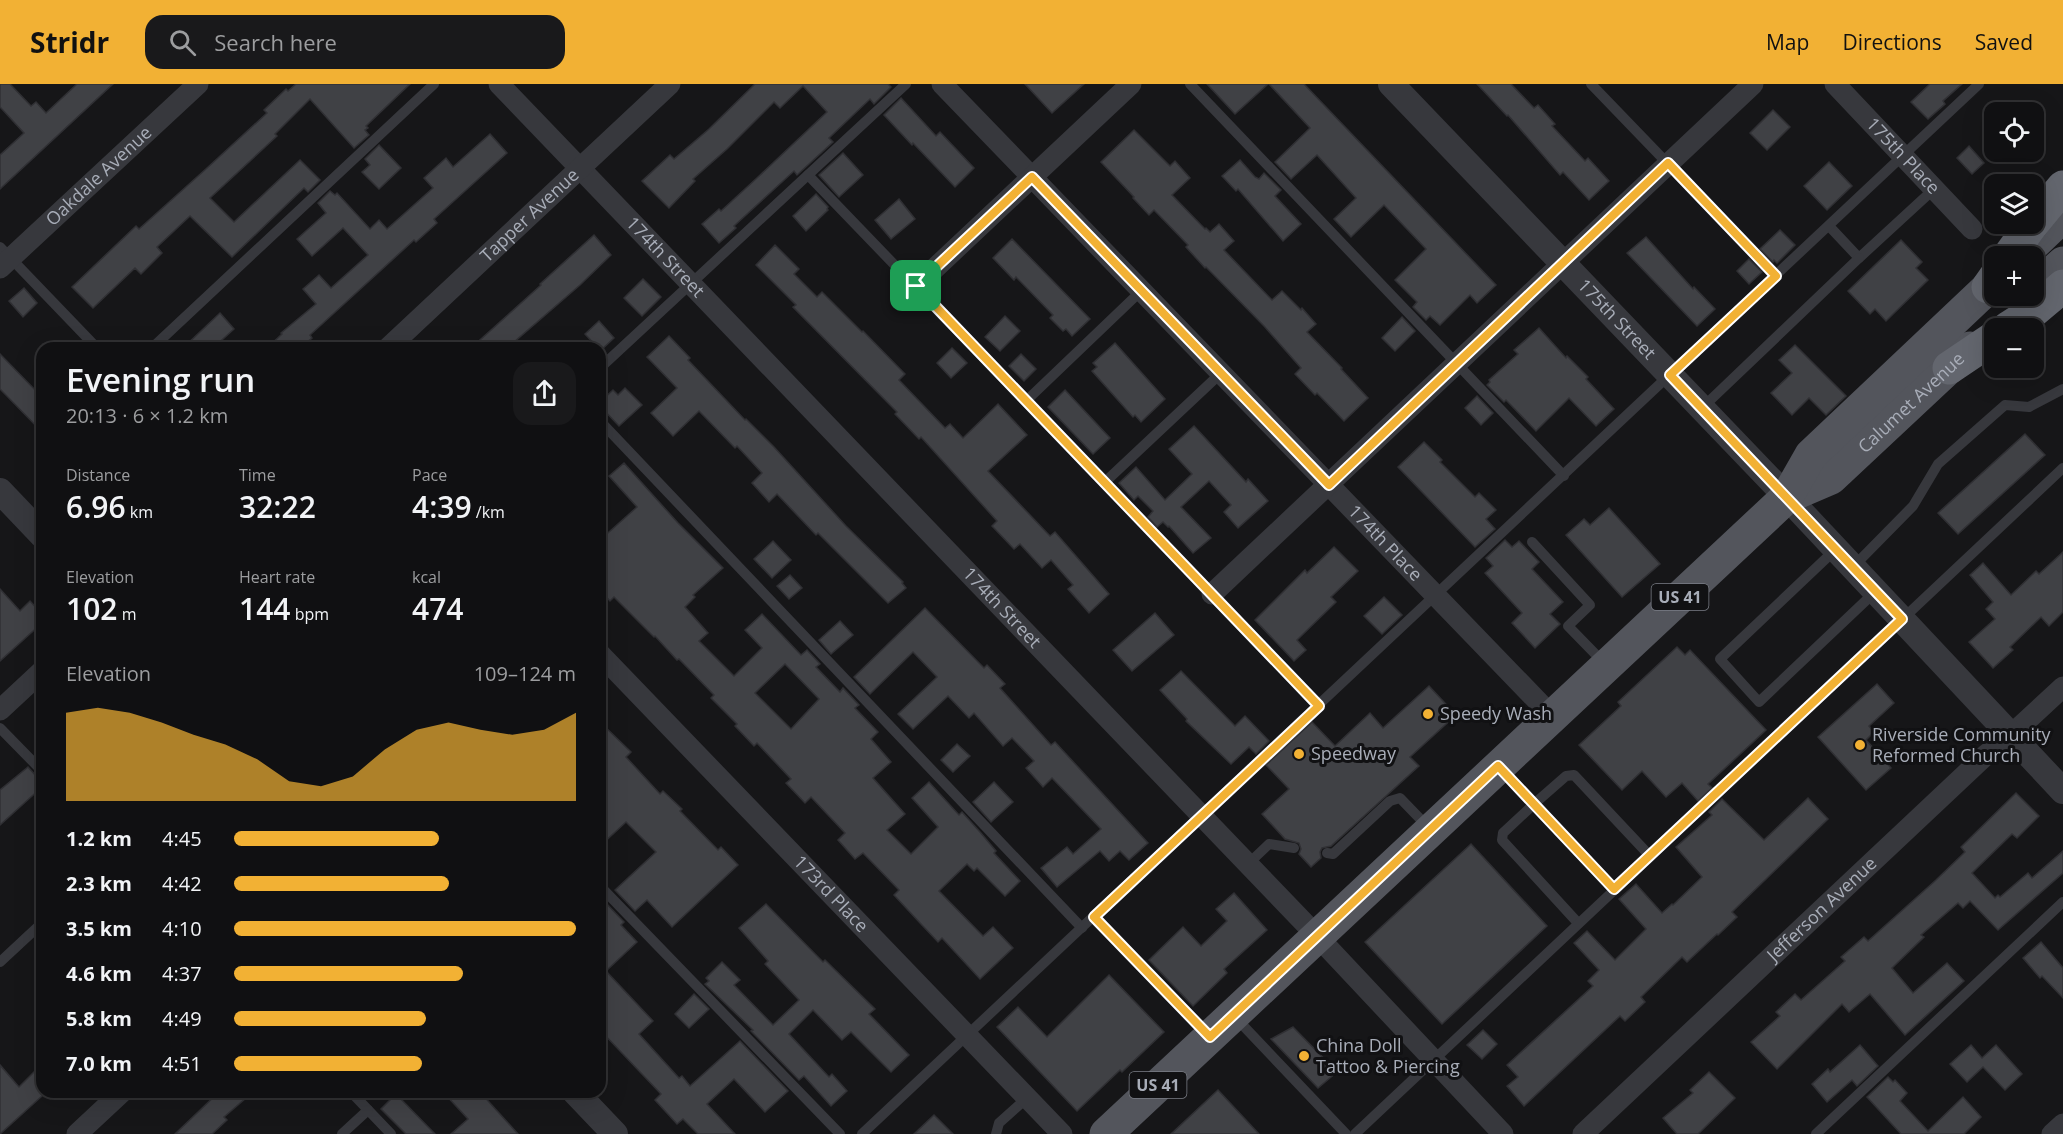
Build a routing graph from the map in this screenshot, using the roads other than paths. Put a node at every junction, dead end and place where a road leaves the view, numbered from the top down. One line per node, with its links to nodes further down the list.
1 (198, 84): 26 (street, Oakdale Avenue)
2 (434, 84): 40 (lane)
3 (499, 84): 16 (street, 174th Street)
4 (670, 84): 16 (street, Tapper Avenue)
5 (906, 84): 17 (lane)
6 (942, 84): 18 (street, 174th Place)
7 (1131, 84): 18 (street)
8 (1190, 84): 44 (lane)
9 (1392, 84): 28 (street, 175th Street)
10 (1591, 84): 15 (lane)
11 (1753, 84): 15 (street)
12 (1835, 84): 14 (street, 175th Place)
13 (1979, 84): 14 (lane)
14 (1903, 156): 20 (street, 175th Place); 23 (lane)
15 (1668, 163): 28 (street); 30 (lane)
16 (580, 169): 32 (street, 174th Street); 41 (street, Tapper Avenue)
17 (808, 175): 32 (lane); 34 (lane)
18 (1032, 177): 34 (street); 35 (street, 174th Place)
19 (2063, 187): 21 (highway)
20 (1934, 189): 24 (street, 175th Place); 27 (lane)
21 (2044, 210)
22 (2063, 216): 25 (main road)
23 (1828, 226): 27 (lane); 30 (lane)
24 (1972, 229)
25 (2032, 246)
26 (4, 257): 39 (lane)
27 (1859, 258): 50 (lane)
28 (1562, 262): 44 (street); 47 (street, 175th Street)
29 (2063, 262): 31 (main road)
30 (1776, 276): 47 (lane)
31 (2044, 280)
32 (690, 284): 43 (lane); 78 (street, 174th Street)
33 (2063, 285): 38 (highway)
34 (916, 286): 49 (lane)
35 (1141, 291): 46 (street, 174th Place); 49 (lane)
36 (1984, 291): 57 (main road, Calumet Avenue / US 41)
37 (2016, 306): 45 (main road, Calumet Avenue)
38 (2024, 318)
39 (91, 342)
40 (158, 342)
41 (394, 342)
42 (1984, 344): 45 (highway)
43 (606, 363)
44 (1456, 363): 53 (lane); 55 (street)
45 (1949, 368): 57 (main road, Calumet Avenue / US 41)
46 (1221, 373): 54 (lane); 55 (street, 174th Place)
47 (1670, 375): 50 (street, 175th Street); 53 (lane)
48 (2063, 389): 60 (lane)
49 (1026, 400): 54 (lane)
50 (1702, 408): 57 (street, 175th Street)
51 (606, 427): 89 (lane)
52 (2063, 468): 64 (lane)
53 (1564, 476): 63 (lane)
54 (1105, 482): 62 (lane)
55 (1329, 485): 62 (street); 63 (street, 174th Place)
56 (0, 491): 58 (street)
57 (1788, 497): 60 (street, 175th Street); 66 (main road, Calumet Avenue / US 41)
58 (36, 529)
59 (1532, 542): 66 (lane)
60 (1844, 558): 61 (street, 175th Street); 61 (lane)
61 (1876, 591): 64 (street, 175th Street)
62 (1212, 594): 69 (lane)
63 (1437, 596): 69 (lane); 71 (street, 174th Place)
64 (1902, 619): 73 (street, 175th Street); 82 (lane)
65 (606, 660): 94 (street, 173rd Place)
66 (1607, 665): 71 (main road, Calumet Avenue / US 41)
67 (36, 677): 70 (street)
68 (2063, 687): 73 (street, Jefferson Avenue)
69 (1319, 706): 78 (lane)
70 (0, 710)
71 (1552, 716): 75 (main road, Calumet Avenue / US 41)
72 (0, 728): 74 (lane)
73 (2011, 735): 76 (street, 175th Street); 114 (street, Jefferson Avenue)
74 (36, 765)
75 (1498, 766): 77 (lane); 79 (main road, Calumet Avenue / US 41)
76 (2063, 791)
77 (1534, 804): 82 (lane); 84 (lane); 88 (lane)
78 (1202, 816): 83 (street, 174th Street); 87 (lane)
79 (1431, 829): 81 (lane); 91 (main road, Calumet Avenue / US 41)
80 (1294, 849): 83 (lane)
81 (1327, 853)
82 (1650, 855): 84 (lane)
83 (1248, 864): 91 (street, 174th Street)
84 (1612, 887): 88 (lane)
85 (606, 892): 106 (lane)
86 (2063, 903): 115 (lane)
87 (1094, 917): 89 (lane); 93 (lane)
88 (1578, 923): 95 (lane)
89 (1082, 928): 94 (lane)
90 (36, 929): 92 (lane)
91 (1317, 936): 93 (main road, Calumet Avenue / US 41); 95 (street, 174th Street)
92 (0, 962)
93 (1222, 1026): 110 (main road, Calumet Avenue / US 41); 111 (lane)
94 (968, 1036): 99 (street, 173rd Place); 107 (lane)
95 (1433, 1059): 112 (lane); 113 (street, 174th Street)
96 (115, 1098): 103 (street)
97 (357, 1098): 100 (lane)
98 (580, 1098): 102 (street)
99 (1027, 1098): 108 (lane); 109 (street, 173rd Place)
100 (368, 1110): 104 (lane); 105 (lane)
101 (2063, 1124): 116 (street)
102 (609, 1132)
103 (76, 1134)
104 (342, 1134)
105 (391, 1134)
106 (840, 1134)
107 (862, 1134)
108 (996, 1134)
109 (1062, 1134)
110 (1106, 1134)
111 (1346, 1134)
112 (1355, 1134)
113 (1503, 1134)
114 (1583, 1134)
115 (1816, 1134)
116 (2052, 1134)

